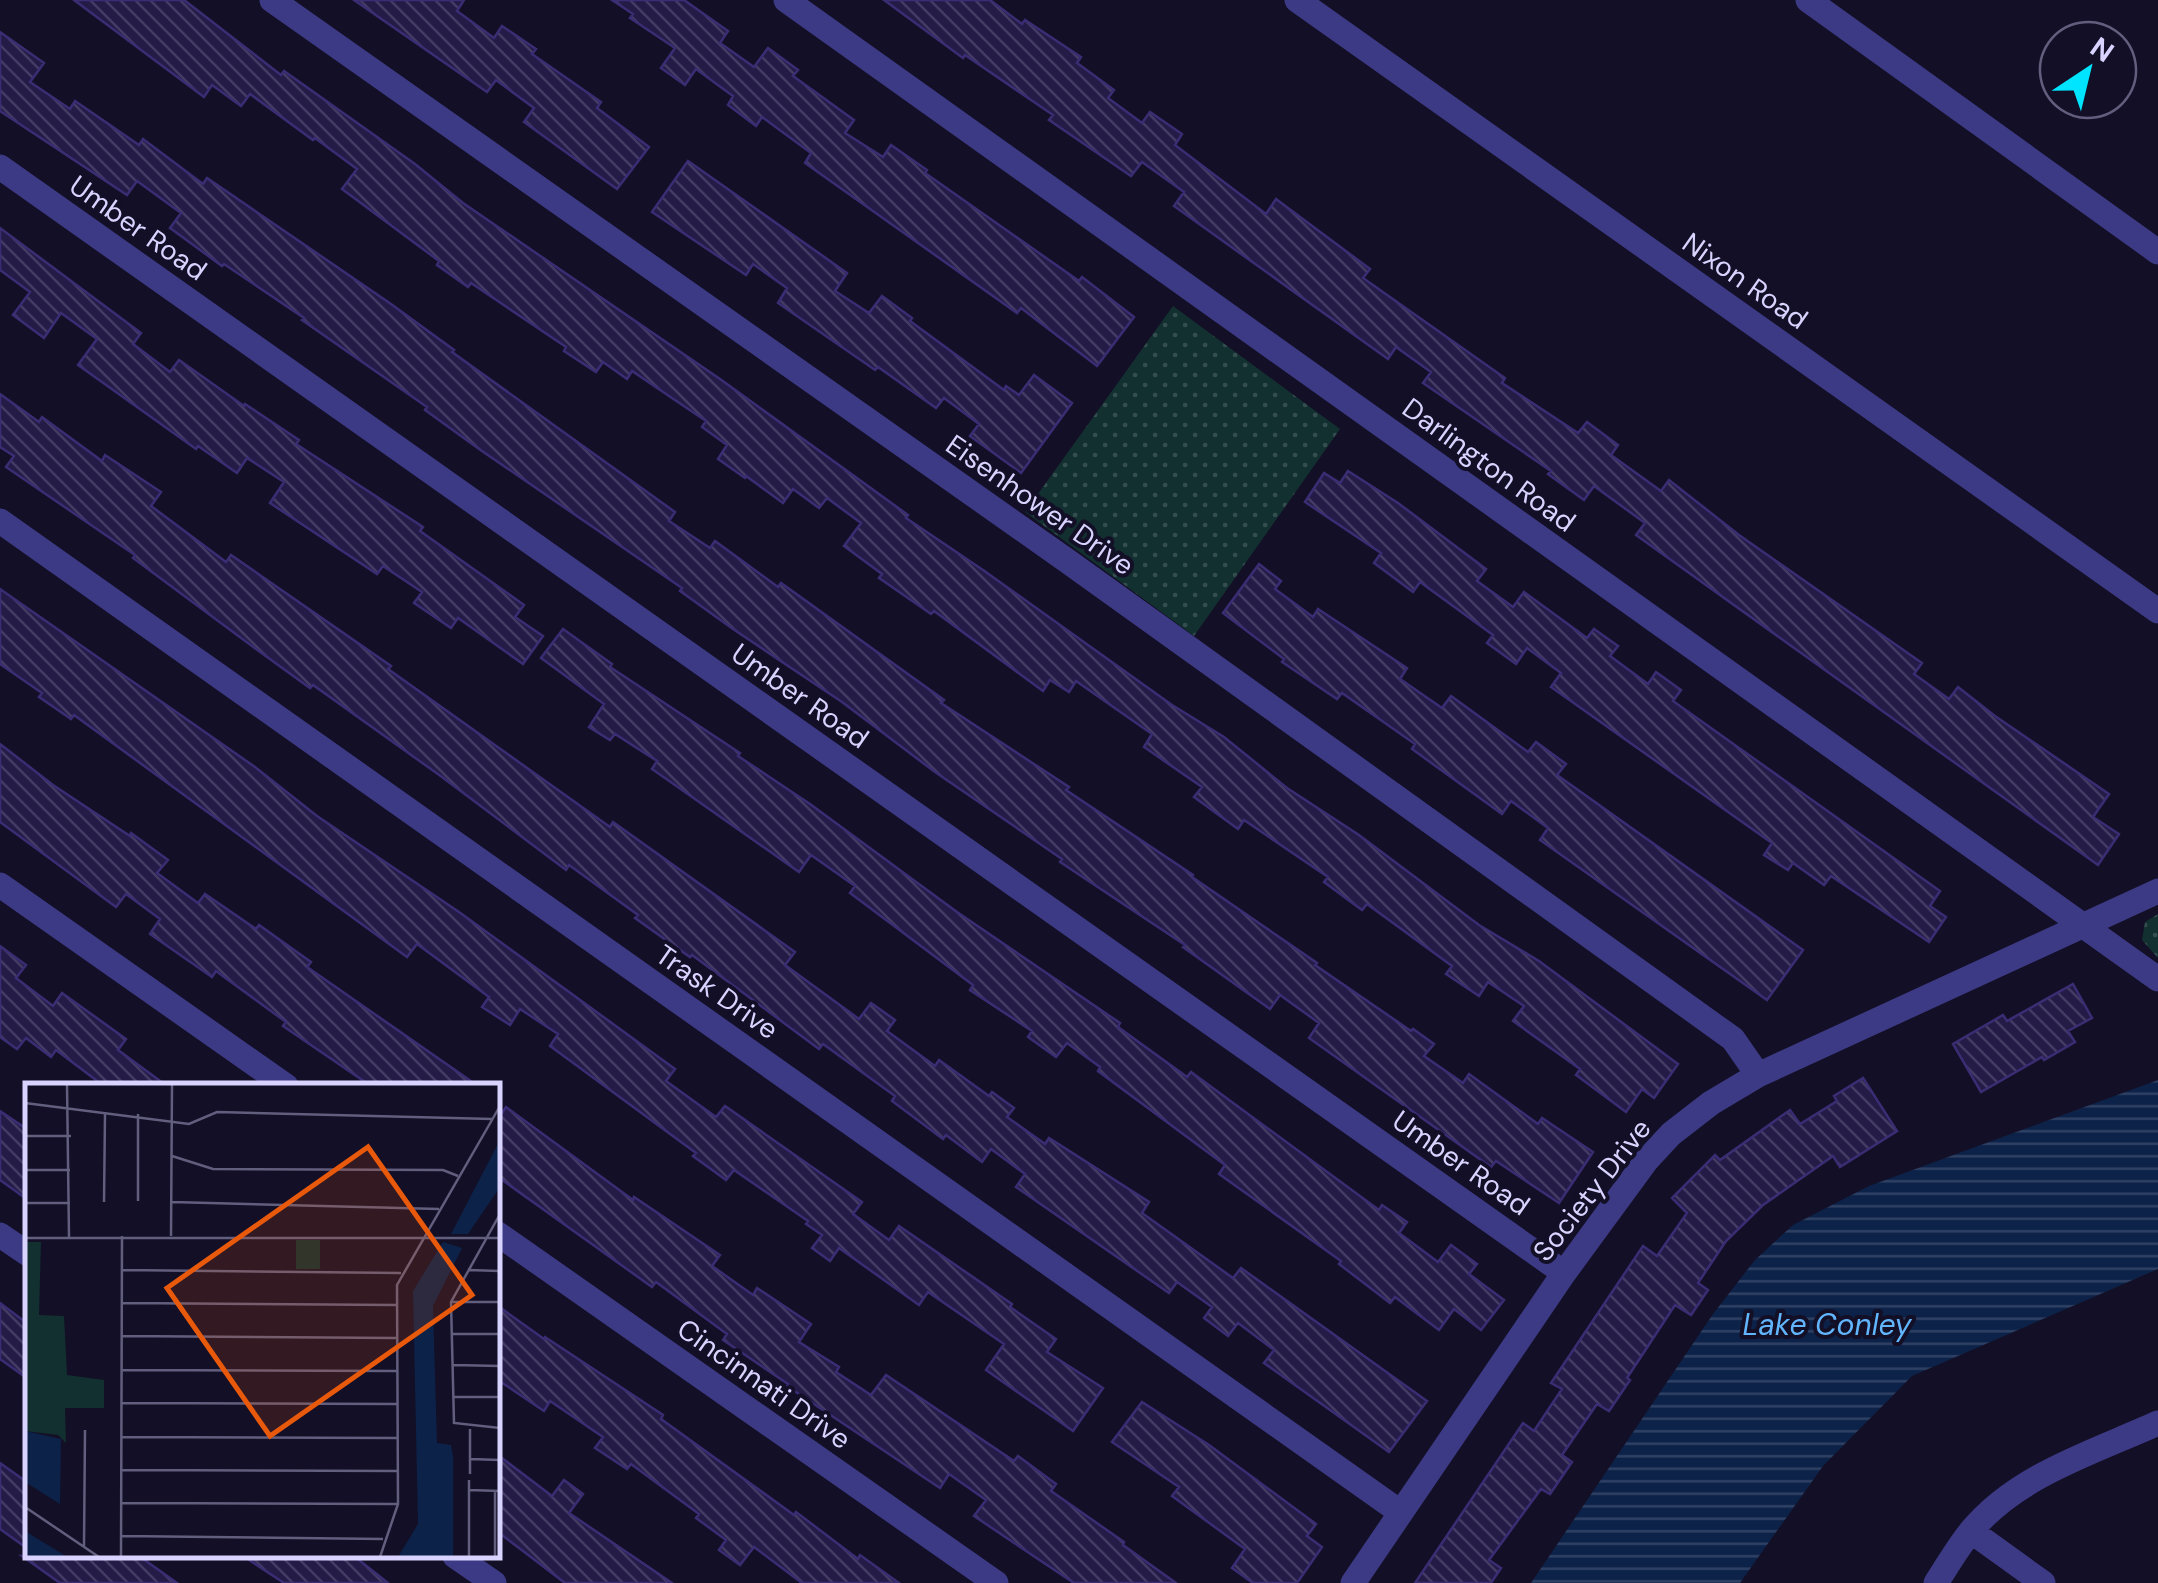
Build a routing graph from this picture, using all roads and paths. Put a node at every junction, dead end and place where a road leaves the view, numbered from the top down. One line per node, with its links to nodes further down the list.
1 (272, 0): 13 (street, Eisenhower Drive)
2 (786, 0): 11 (street, Darlington Road)
3 (1297, 0): 8 (street, Nixon Road)
4 (1821, 4): 6 (street)
5 (0, 167): 18 (street, Umber Road)
6 (2158, 252)
7 (0, 521): 20 (street, Trask Drive)
8 (2158, 610)
9 (0, 885): 14 (street)
10 (2158, 891): 11 (street, Society Drive)
11 (2083, 926): 12 (street, Darlington Road); 13 (street, Society Drive)
12 (2158, 978)
13 (1758, 1075): 18 (street, Society Drive)
14 (282, 1083)
15 (0, 1235): 17 (street)
16 (500, 1235): 24 (street, Cincinnati Drive)
17 (25, 1252)
18 (1564, 1274): 20 (street, Society Drive)
19 (2158, 1423): 21 (street)
20 (1400, 1512): 25 (street, Society Drive)
21 (1971, 1532): 26 (street); 27 (street)
22 (458, 1558): 23 (street)
23 (494, 1583)
24 (996, 1583)
25 (1353, 1583)
26 (1936, 1583)
27 (2043, 1583)

